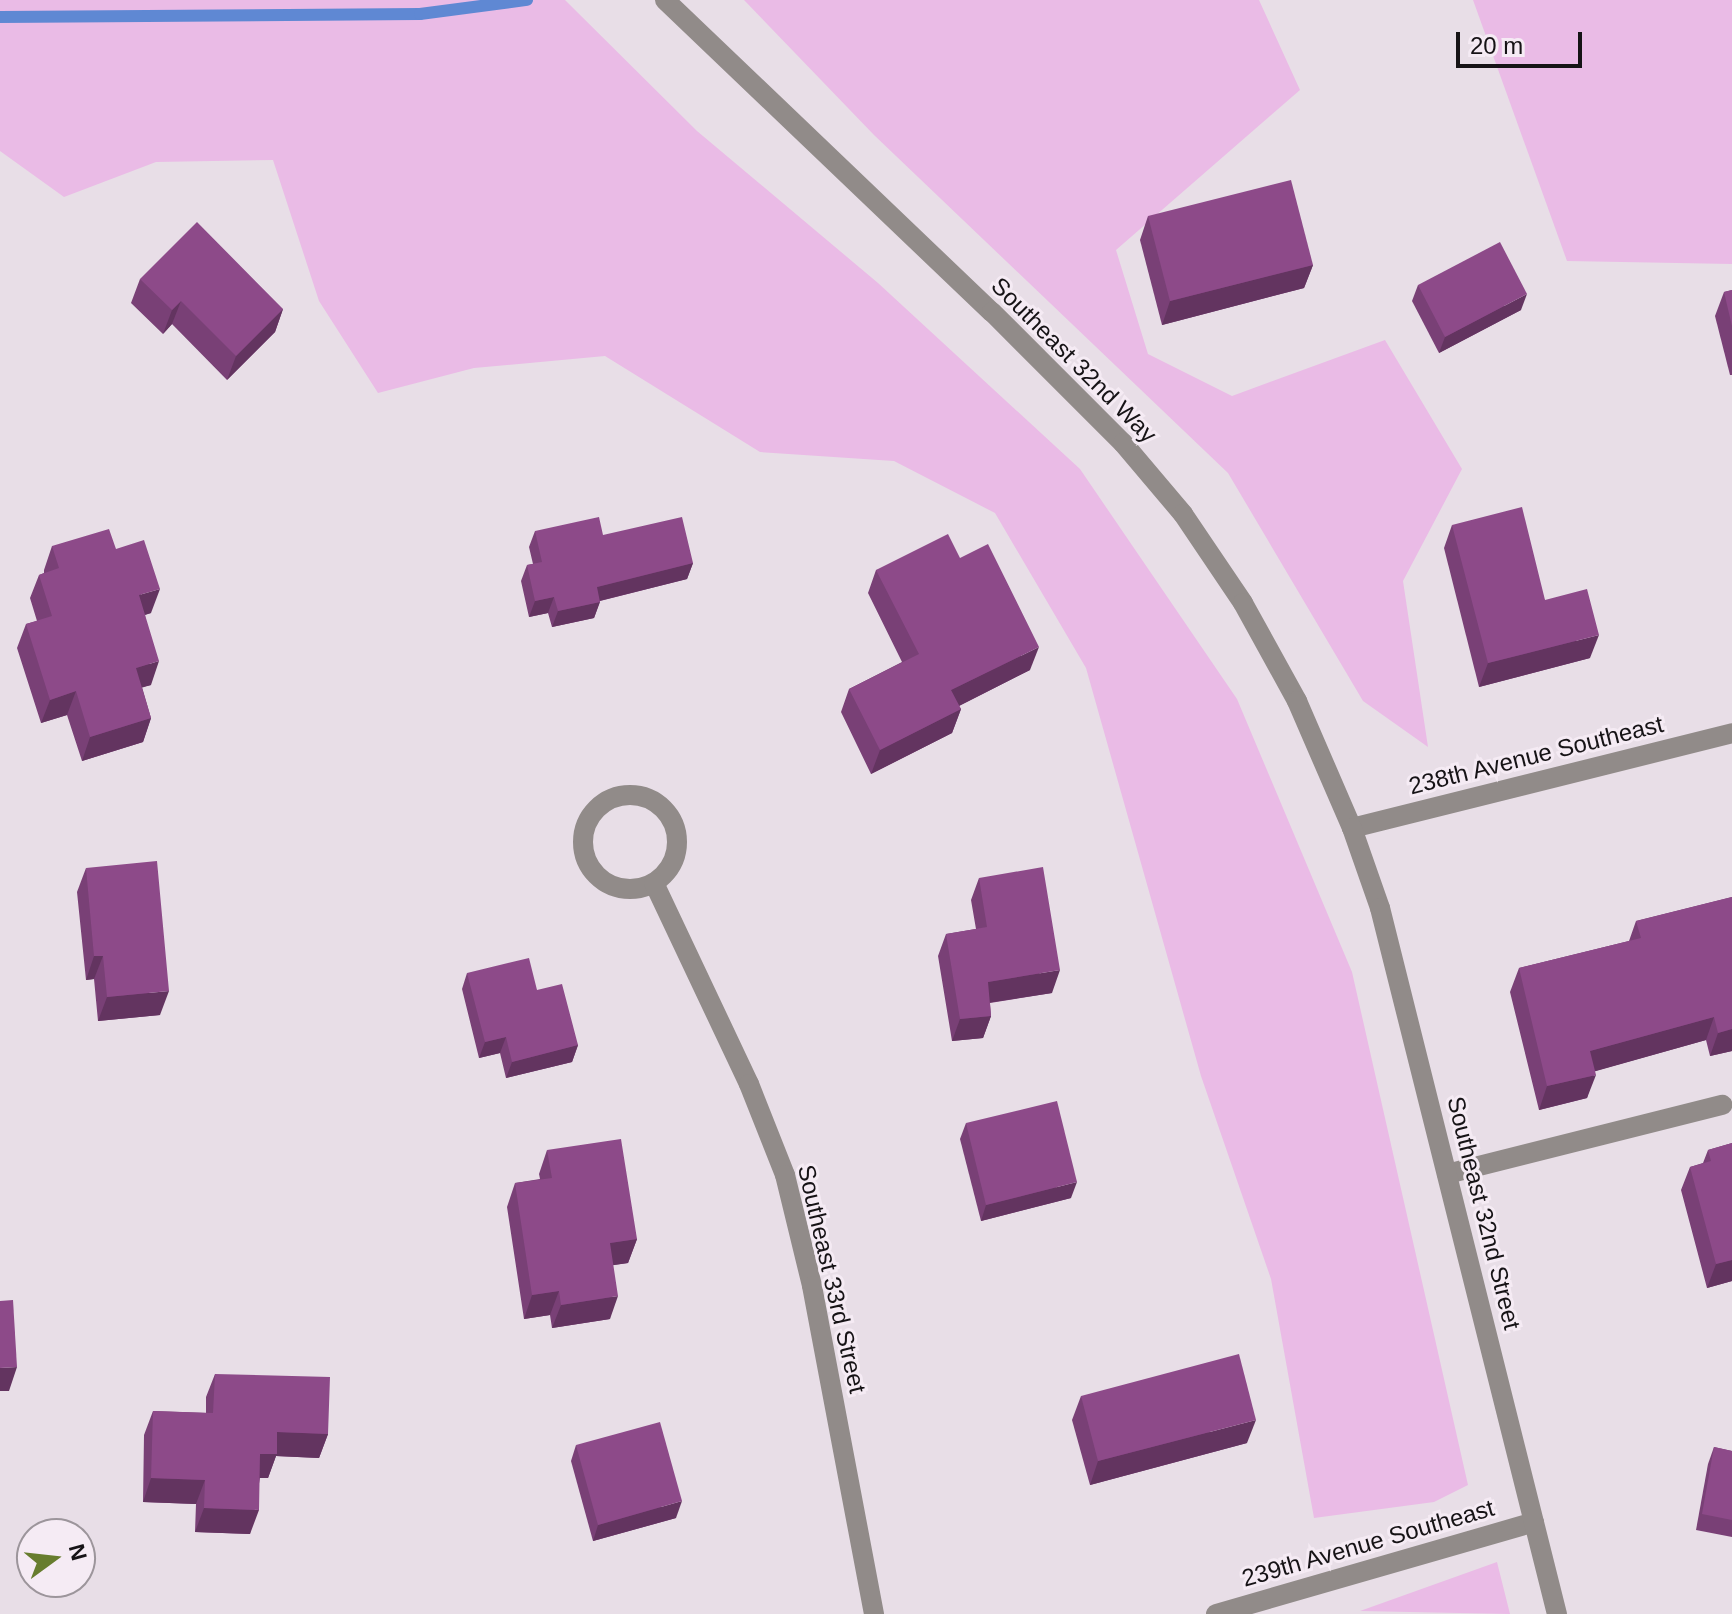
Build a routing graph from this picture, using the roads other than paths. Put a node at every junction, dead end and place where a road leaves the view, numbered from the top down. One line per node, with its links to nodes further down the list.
1 (665, 0): 3 (street, Southeast 32nd Way)
2 (1732, 733): 3 (street, 238th Avenue Southeast)
3 (1352, 828): 6 (street, Southeast 32nd Street)
4 (654, 883): 4 (street); 8 (street, Southeast 33rd Street)
5 (1722, 1105): 6 (street)
6 (1447, 1174): 7 (street, Southeast 32nd Street)
7 (1534, 1522): 9 (street, 239th Avenue Southeast); 10 (street, Southeast 32nd Street)
8 (874, 1614)
9 (1216, 1614)
10 (1557, 1614)

